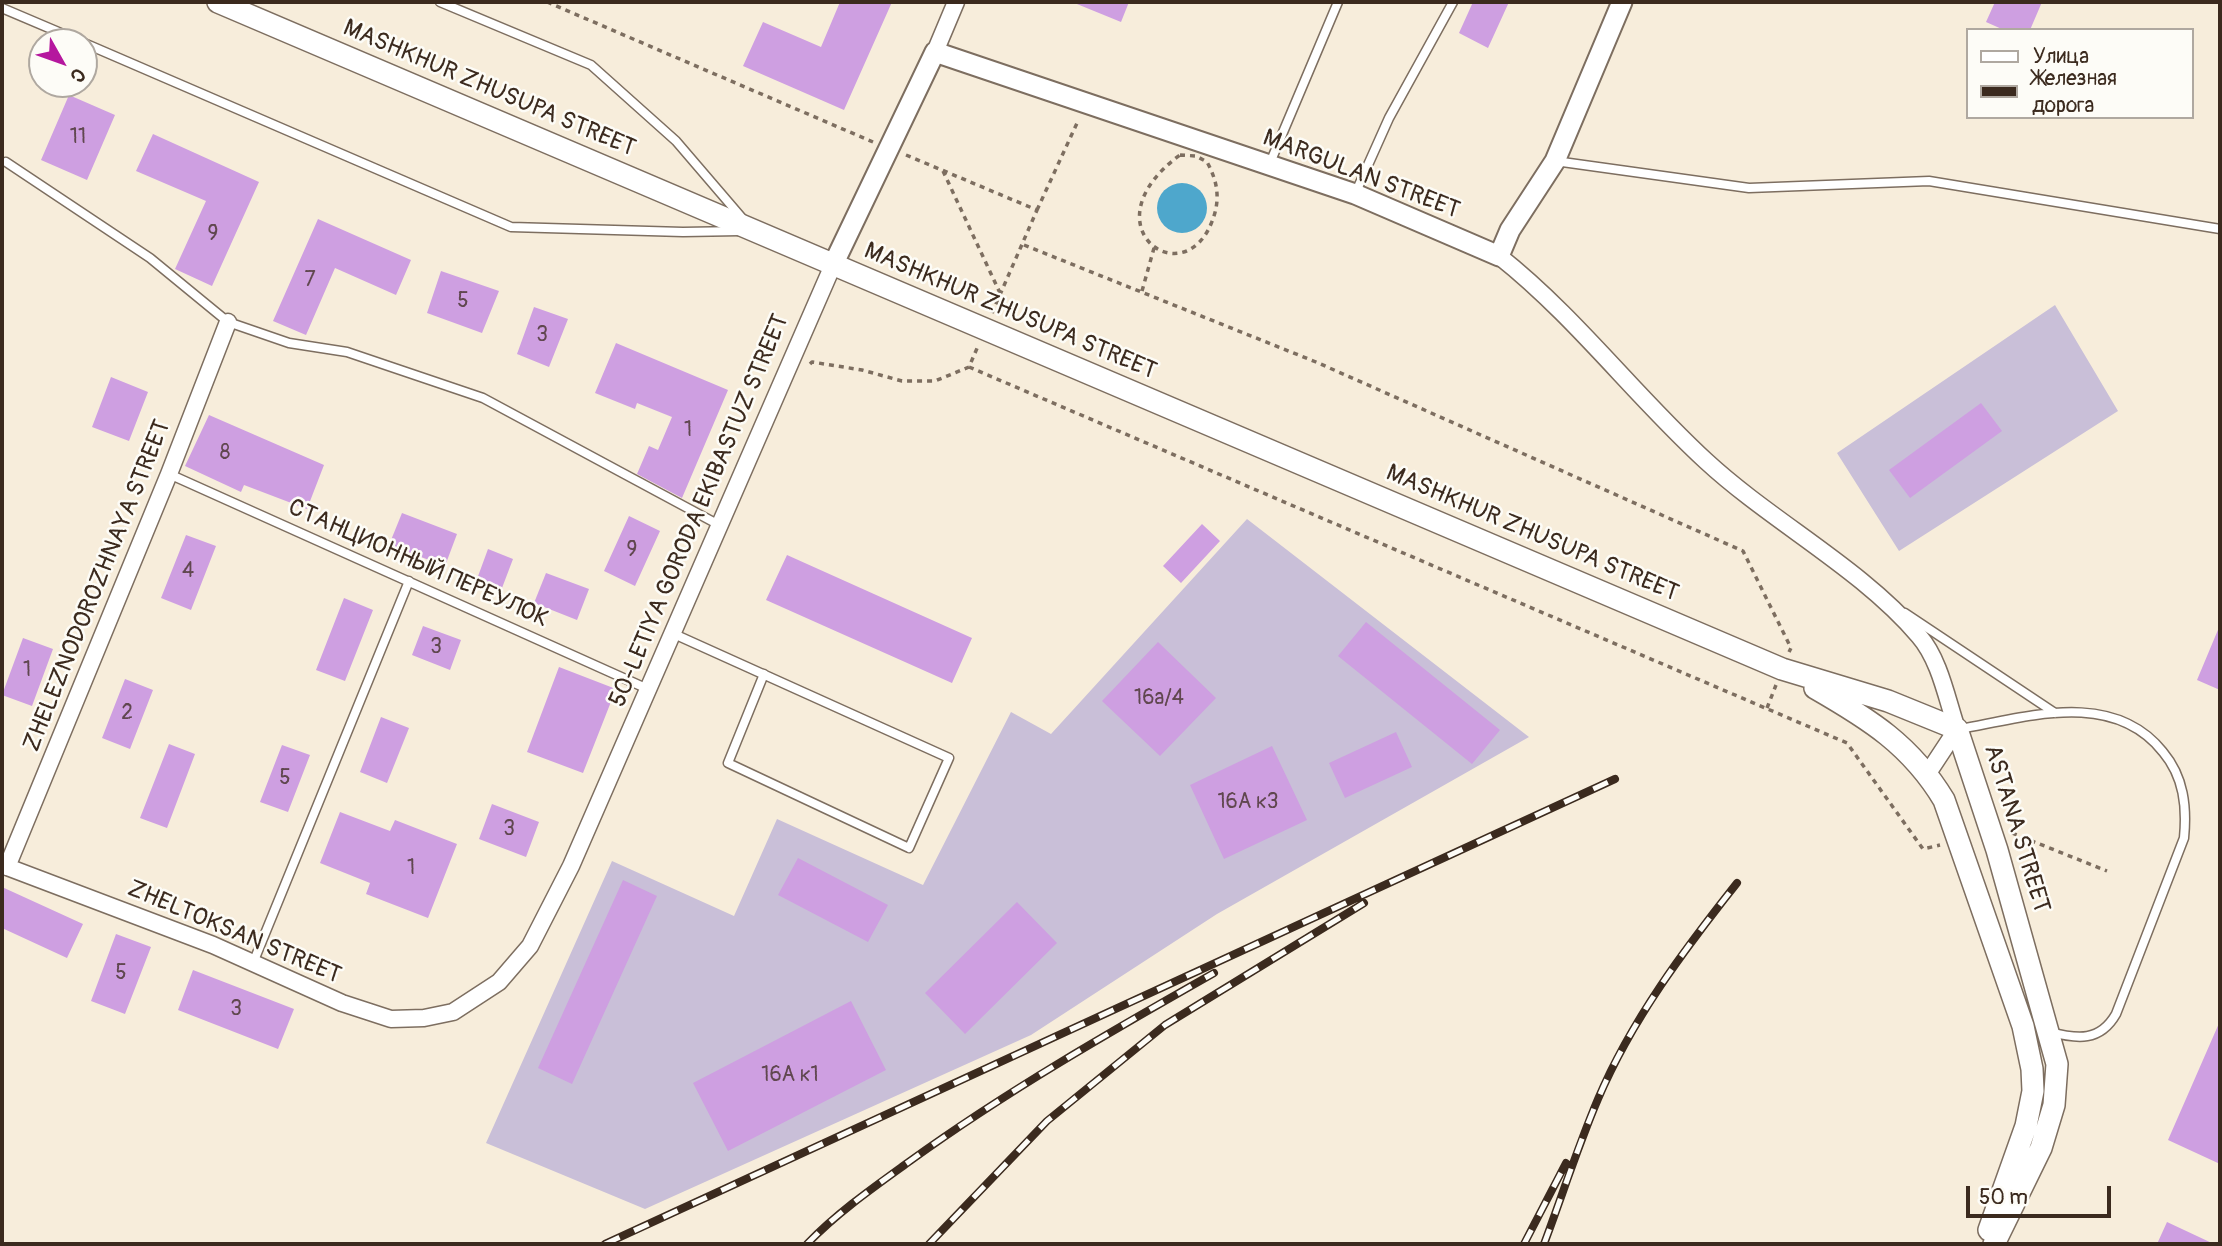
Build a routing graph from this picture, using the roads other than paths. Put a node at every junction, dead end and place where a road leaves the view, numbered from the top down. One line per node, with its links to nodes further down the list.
1 (218, 2): 16 (main road, MASHKHUR ZHUSUPA STREET)
2 (440, 2): 16 (lane)
3 (956, 2): 10 (street, 50-LETIYA GORODA EKIBASTUZ STREET)
4 (1338, 2): 13 (lane)
5 (1452, 2): 14 (lane)
6 (1622, 2): 11 (street)
7 (2, 8): 8 (lane)
8 (48, 28)
9 (98, 49): 16 (lane)
10 (935, 52): 13 (street, MARGULAN STREET); 18 (street, 50-LETIYA GORODA EKIBASTUZ STREET)
11 (1555, 161): 15 (lane); 17 (street)
12 (6, 162): 19 (lane)
13 (1269, 165): 14 (street, MARGULAN STREET)
14 (1355, 194): 17 (street, MARGULAN STREET)
15 (2220, 229)
16 (753, 230): 18 (main road, MASHKHUR ZHUSUPA STREET)
17 (1499, 256): 23 (street)
18 (833, 265): 21 (street, 50-LETIYA GORODA EKIBASTUZ STREET); 25 (main road, MASHKHUR ZHUSUPA STREET)
19 (229, 322): 20 (street, ZHELEZNODOROZHNAYA STREET); 21 (lane)
20 (169, 474): 22 (lane, СТАНЦИОННЫЙ ПЕРЕУЛОК); 31 (street, ZHELEZNODOROZHNAYA STREET)
21 (721, 526): 24 (street, 50-LETIYA GORODA EKIBASTUZ STREET)
22 (409, 582): 27 (lane, СТАНЦИОННЫЙ ПЕРЕУЛОК); 32 (lane)
23 (1873, 592): 28 (lane); 29 (street)
24 (674, 634): 26 (lane); 27 (street, 50-LETIYA GORODA EKIBASTUZ STREET)
25 (1782, 669): 29 (main road, ASTANA STREET); 30 (main road)
26 (764, 674): 26 (lane)
27 (650, 690): 33 (street, 50-LETIYA GORODA EKIBASTUZ STREET)
28 (2054, 712): 29 (lane); 35 (lane)
29 (1957, 729): 30 (street); 35 (main road, ASTANA STREET)
30 (1928, 773): 34 (main road)
31 (4, 866): 32 (street, ZHELTOKSAN STREET)
32 (253, 963): 33 (street, ZHELTOKSAN STREET)
33 (453, 1013)
34 (2023, 1026): 35 (lane); 36 (main road)
35 (2049, 1032): 37 (main road, ASTANA STREET)
36 (1984, 1244)
37 (1994, 1244)

